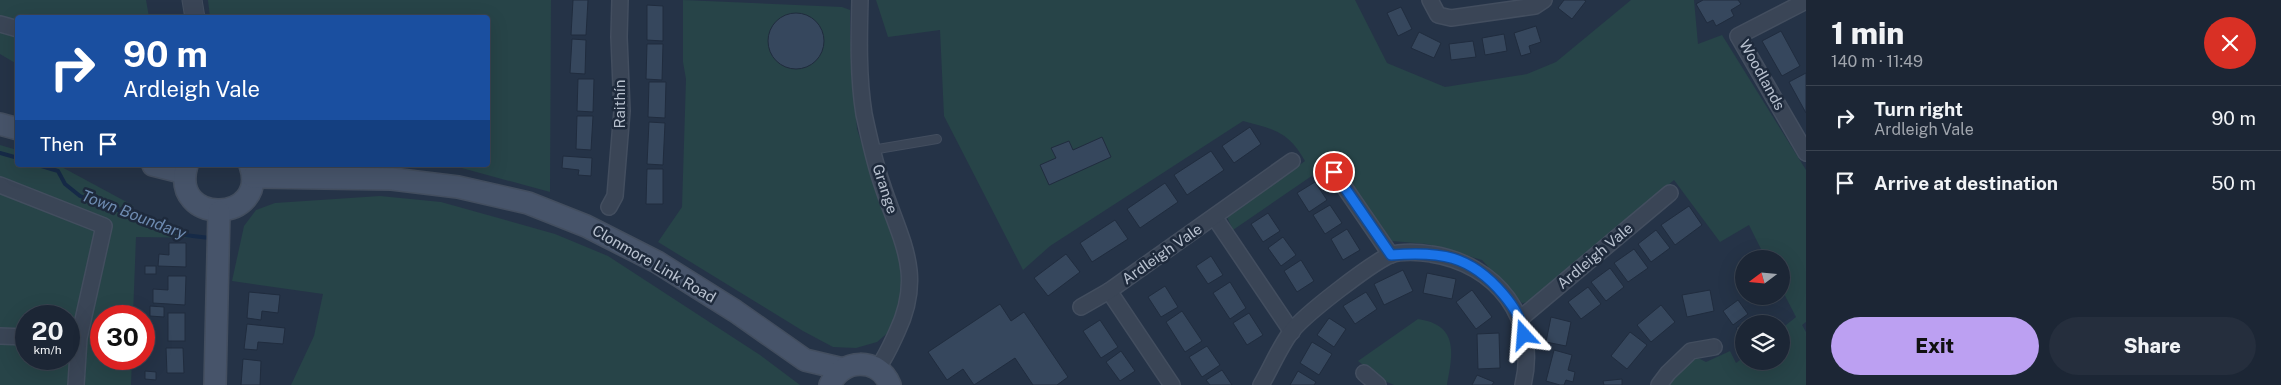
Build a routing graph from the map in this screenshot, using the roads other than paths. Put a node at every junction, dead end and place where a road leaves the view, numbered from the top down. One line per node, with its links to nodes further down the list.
1 (192, 0): 7 (street)
2 (620, 0): 22 (street, Raithín)
3 (860, 0): 13 (street, Grange)
4 (1430, 0): 5 (street)
5 (1544, 0)
6 (1806, 1): 14 (street, Woodlands)
7 (194, 15)
8 (0, 24): 9 (street)
9 (15, 28)
10 (0, 124): 11 (main road)
11 (15, 128)
12 (937, 139): 13 (lane)
13 (872, 150): 38 (street, Grange)
14 (1806, 153)
15 (1292, 161): 24 (street, Ardleigh Vale)
16 (170, 167): 17 (main road)
17 (186, 169): 23 (main road)
18 (252, 171): 23 (main road); 34 (main road, Clonmore Link Road)
19 (1334, 172): 25 (street)
20 (0, 185): 28 (street)
21 (1670, 193): 29 (street, Ardleigh Vale)
22 (609, 207)
23 (219, 212): 40 (main road)
24 (1215, 218): 26 (street, Ardleigh Vale); 30 (street, Ardleigh Vale)
25 (1391, 255): 29 (street); 30 (street)
26 (1109, 291): 27 (street, Ardleigh Vale); 42 (street, Ardleigh Vale)
27 (1081, 307)
28 (80, 316)
29 (1521, 318): 45 (street)
30 (1292, 332): 43 (street)
31 (0, 336): 32 (street)
32 (15, 337)
33 (1714, 347): 46 (street)
34 (805, 360): 37 (main road, Clonmore Link Road); 41 (main road, Clonmore Link Road)
35 (75, 370): 39 (street)
36 (1364, 373): 44 (street)
37 (836, 377): 38 (main road)
38 (884, 377)
39 (76, 385)
40 (215, 385)
41 (820, 385)
42 (1172, 385)
43 (1261, 385)
44 (1378, 385)
45 (1524, 385)
46 (1659, 385)

